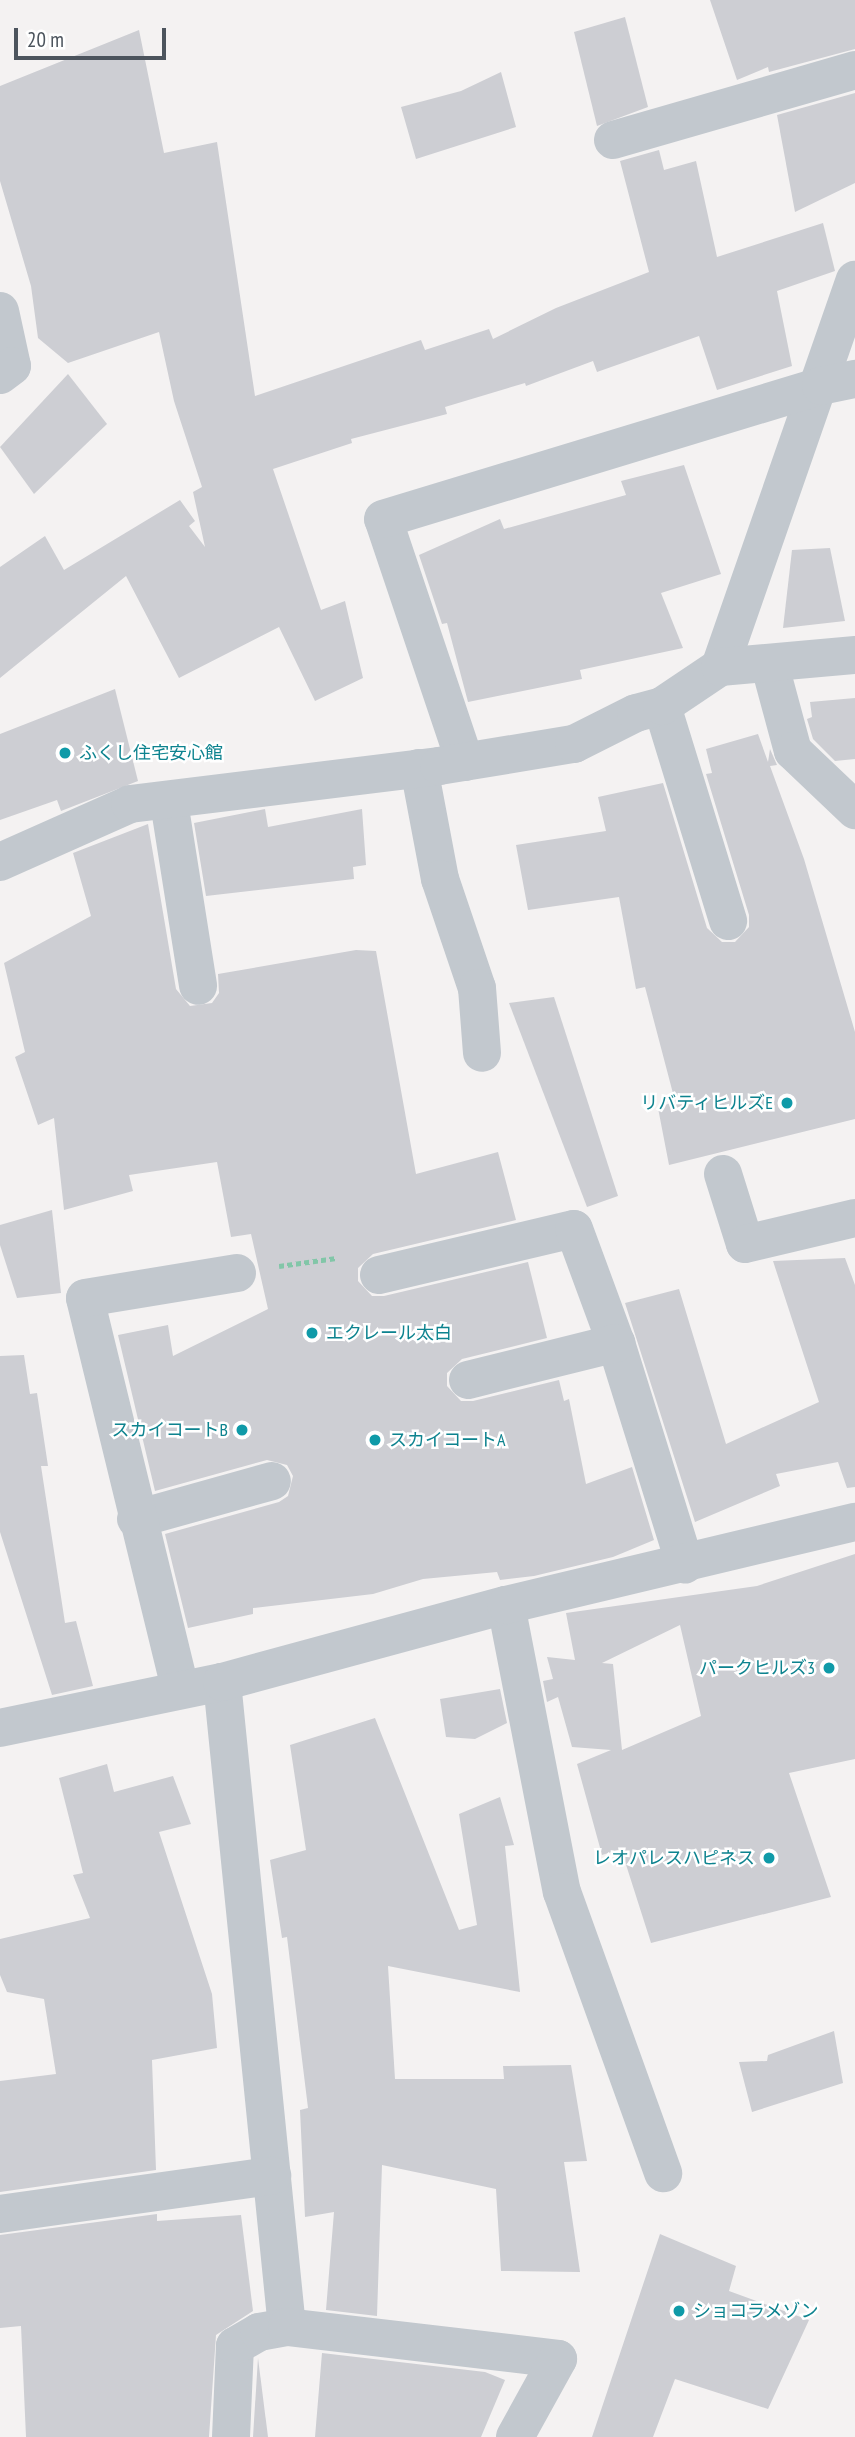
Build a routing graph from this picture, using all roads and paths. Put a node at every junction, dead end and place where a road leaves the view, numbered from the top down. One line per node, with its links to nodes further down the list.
1 (855, 70): 2 (street)
2 (613, 140)
3 (855, 280): 6 (street)
4 (0, 311): 5 (street)
5 (0, 375)
6 (838, 382): 9 (street); 11 (street)
7 (855, 655): 8 (street)
8 (771, 666): 9 (street); 14 (street)
9 (720, 667): 10 (street)
10 (662, 706): 11 (street); 16 (street)
11 (465, 762): 12 (street)
12 (419, 768): 13 (street); 18 (street)
13 (169, 803): 15 (street); 17 (street)
14 (855, 810)
15 (0, 862)
16 (728, 921)
17 (198, 986)
18 (482, 1053)
19 (723, 1174): 20 (street)
20 (855, 1218)
21 (237, 1273): 22 (path); 26 (street)
22 (379, 1275): 23 (street)
23 (616, 1343): 24 (street); 28 (street)
24 (468, 1380)
25 (272, 1481): 26 (street)
26 (136, 1519): 31 (street)
27 (855, 1522): 28 (street)
28 (685, 1565): 29 (street)
29 (506, 1605): 30 (street); 33 (street)
30 (222, 1682): 31 (street); 34 (street)
31 (180, 1688): 32 (street)
32 (0, 1728)
33 (663, 2173)
34 (272, 2176): 35 (street); 36 (street)
35 (0, 2214)
36 (287, 2328): 37 (street); 38 (street)
37 (232, 2437)
38 (515, 2437)

